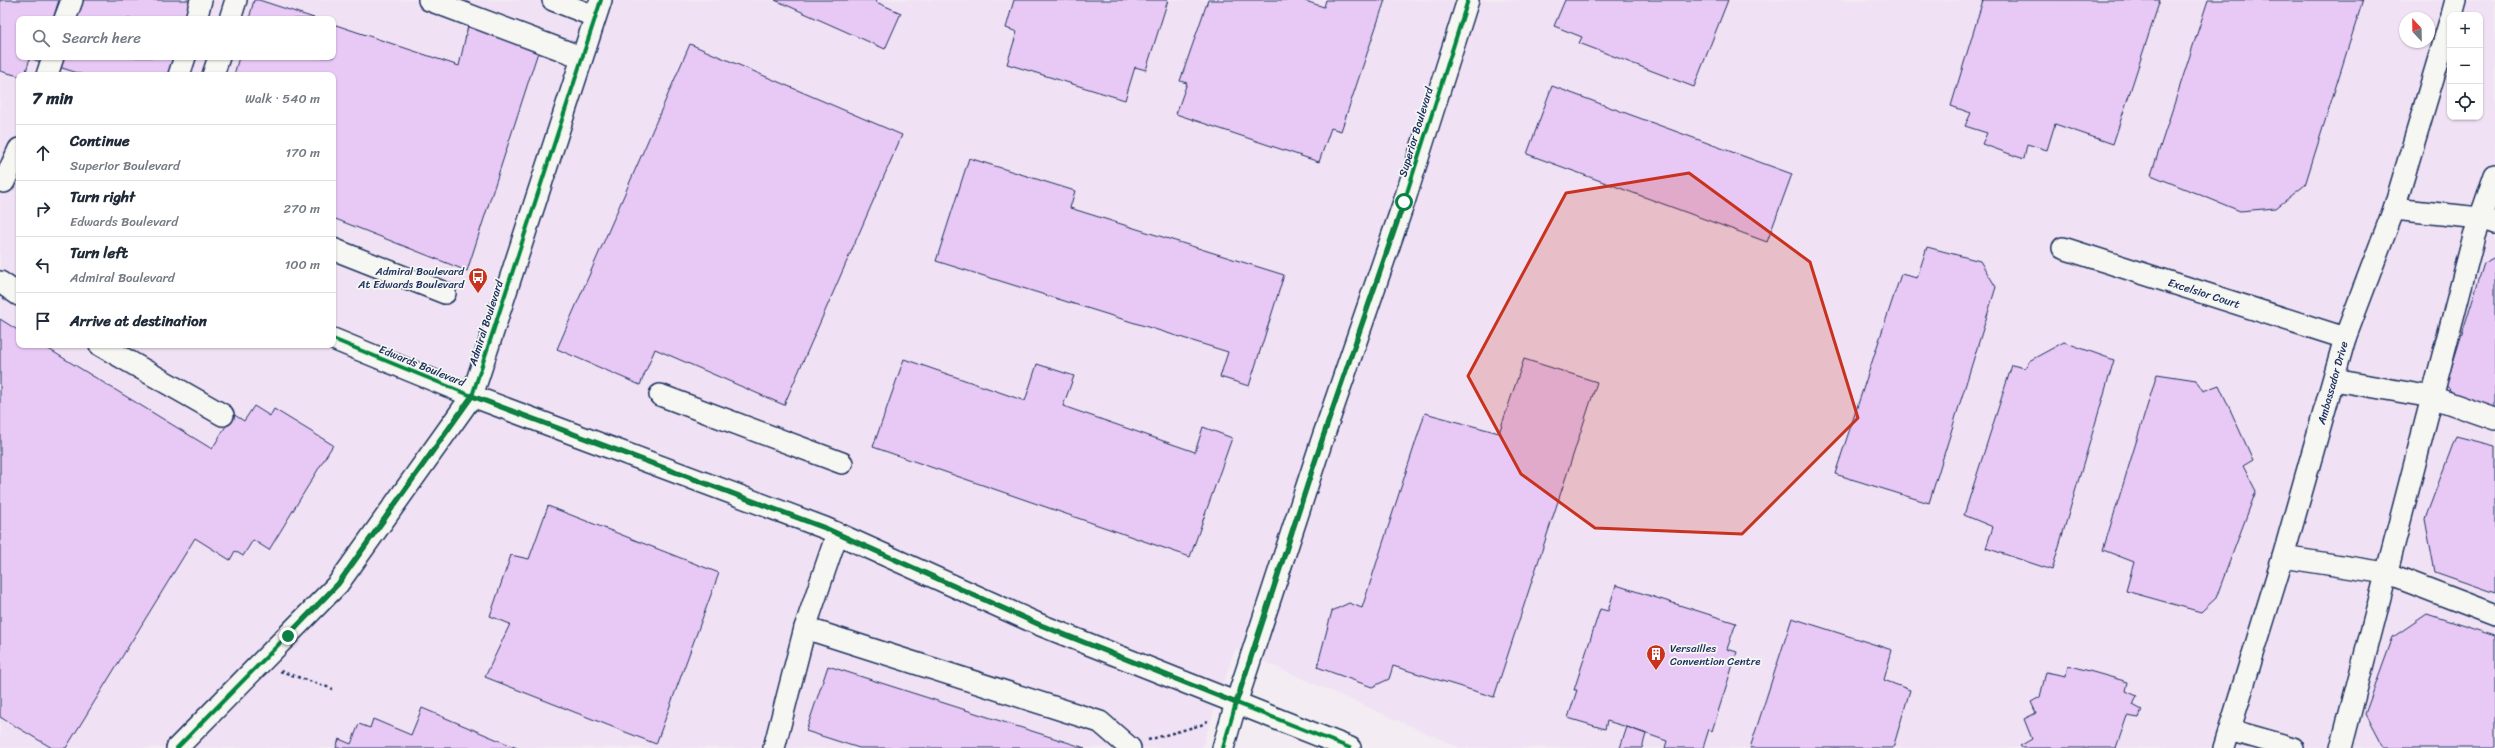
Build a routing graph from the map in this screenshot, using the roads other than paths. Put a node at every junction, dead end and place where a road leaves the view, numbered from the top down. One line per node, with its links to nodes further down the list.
1 (72, 0): 10 (street)
2 (201, 0): 11 (street)
3 (236, 0): 12 (street)
4 (429, 0): 14 (street)
5 (553, 0): 8 (street)
6 (1468, 0): 46 (street, Superior Boulevard)
7 (2456, 0): 9 (street)
8 (598, 8): 14 (street, Admiral Boulevard)
9 (2453, 12)
10 (66, 16)
11 (197, 16)
12 (231, 16)
13 (2447, 31): 24 (street, Ambassador Drive)
14 (581, 57): 36 (street, Admiral Boulevard)
15 (52, 60): 18 (street)
16 (184, 60): 19 (street)
17 (218, 60): 20 (street)
18 (48, 72)
19 (181, 72)
20 (215, 72)
21 (16, 159): 23 (street)
22 (2495, 175): 25 (street)
23 (8, 185)
24 (2394, 209): 25 (street); 31 (street, Ambassador Drive)
25 (2488, 220): 37 (street)
26 (2063, 248): 31 (street, Excelsior Court)
27 (336, 254): 30 (street)
28 (0, 282): 29 (street)
29 (16, 293)
30 (444, 293)
31 (2345, 338): 34 (street, Ambassador Drive)
32 (336, 340): 36 (street, Edwards Boulevard)
33 (105, 348): 38 (street)
34 (2334, 380): 37 (street); 42 (street, Ambassador Drive)
35 (660, 395): 40 (street)
36 (472, 396): 41 (street, Edwards Boulevard); 49 (street, Admiral Boulevard)
37 (2432, 397): 39 (street); 43 (street)
38 (223, 414)
39 (2495, 419)
40 (842, 463)
41 (837, 534): 45 (street); 46 (street, Edwards Boulevard)
42 (2283, 557): 43 (street); 47 (street, Ambassador Drive)
43 (2386, 573): 44 (street); 54 (street)
44 (2495, 615)
45 (805, 628): 48 (street); 50 (street)
46 (1236, 703): 51 (street, Superior Boulevard); 52 (street, Edwards Boulevard)
47 (2227, 739): 53 (street)
48 (1129, 747)
49 (177, 748)
50 (774, 748)
51 (1223, 748)
52 (1350, 748)
53 (2293, 748)
54 (2341, 748)

